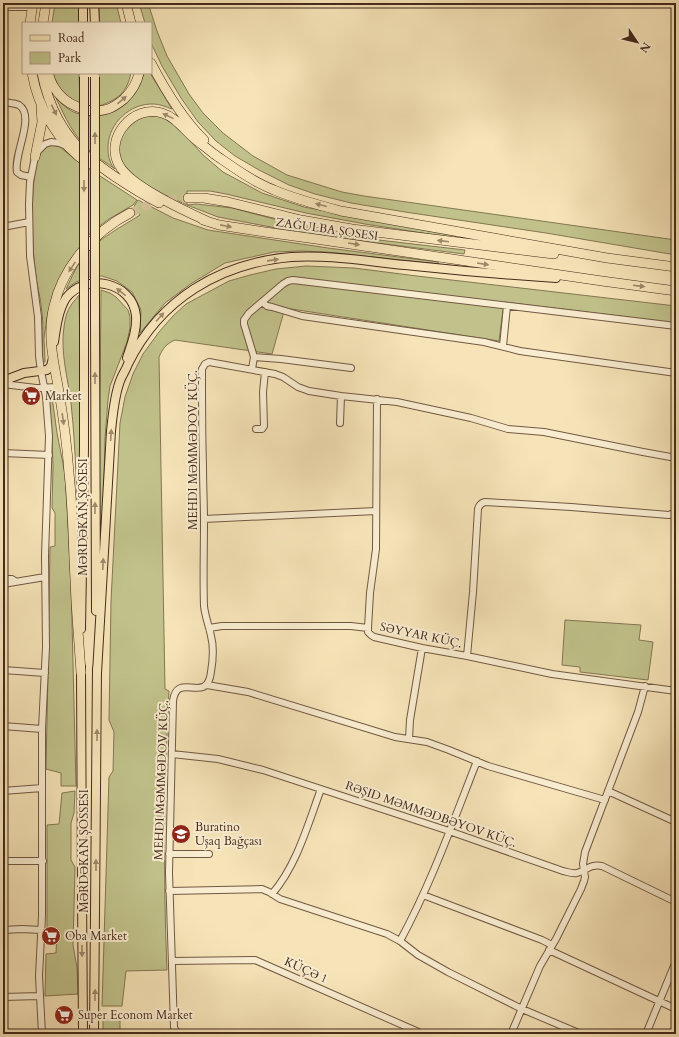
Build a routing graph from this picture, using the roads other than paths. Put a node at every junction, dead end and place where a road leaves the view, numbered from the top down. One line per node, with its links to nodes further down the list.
1 (83, 3): 10 (main road)
2 (94, 3): 11 (main road)
3 (126, 3): 7 (highway)
4 (46, 4): 9 (highway)
5 (33, 5): 6 (street); 8 (highway)
6 (3, 6)
7 (131, 21)
8 (30, 22)
9 (44, 22)
10 (83, 22)
11 (95, 22)
12 (152, 65): 23 (highway)
13 (32, 74): 20 (highway)
14 (42, 74): 25 (highway, ZAĞULBA ŞOSESI, one-way to 25)
15 (48, 74): 16 (highway, one-way to 16)
16 (139, 74)
17 (84, 75): 70 (main road, MƏRDƏKAN ŞOSESI, one-way to 70, bridge)
18 (95, 75): 71 (main road, MƏRDƏKAN ŞOSESI, one-way to 18, bridge)
19 (3, 102): 24 (street)
20 (40, 102): 21 (highway); 22 (highway)
21 (69, 148): 22 (street); 25 (highway)
22 (35, 157): 24 (street)
23 (231, 165): 28 (highway, one-way to 28); 31 (highway, one-way to 23)
24 (31, 177): 29 (street)
25 (136, 191): 28 (highway, ZAĞULBA ŞOSESI)
26 (188, 198): 31 (highway, one-way to 26)
27 (130, 213): 40 (highway, one-way to 40)
28 (207, 221): 33 (highway, ZAĞULBA ŞOSESI, one-way to 33)
29 (29, 222): 30 (street); 43 (street)
30 (3, 227)
31 (607, 258): 32 (highway)
32 (676, 267)
33 (602, 281): 34 (highway, ZAĞULBA ŞOSESI, one-way to 34); 46 (main road, one-way to 33)
34 (676, 291)
35 (262, 302): 36 (street); 38 (street); 39 (street)
36 (507, 306): 37 (street); 38 (street)
37 (676, 326)
38 (503, 346): 45 (street)
39 (254, 357): 41 (street); 42 (street)
40 (53, 358): 43 (main road); 46 (main road, one-way to 40); 48 (highway)
41 (351, 368)
42 (252, 369): 44 (street); 59 (street, MEHDI MƏMMƏDOV KÜÇ.)
43 (41, 371): 47 (main road); 49 (street)
44 (265, 372): 50 (street); 53 (street)
45 (676, 373)
46 (121, 380): 71 (main road, one-way to 46)
47 (3, 382): 49 (street)
48 (58, 387): 49 (street); 70 (highway, one-way to 70)
49 (45, 388): 55 (street)
50 (341, 396): 51 (street); 52 (street)
51 (377, 399): 56 (street); 57 (street, SƏYYAR KÜÇ.)
52 (340, 423)
53 (256, 430)
54 (3, 453): 55 (street)
55 (49, 454): 60 (street)
56 (676, 458)
57 (376, 511): 59 (street); 65 (street, SƏYYAR KÜÇ.)
58 (676, 512): 67 (street)
59 (204, 519): 64 (street, MEHDI MƏMMƏDOV KÜÇ.)
60 (45, 577): 62 (street); 69 (street)
61 (3, 579): 62 (street)
62 (16, 582): 63 (street)
63 (3, 584)
64 (209, 628): 65 (street); 72 (street, MEHDI MƏMMƏDOV KÜÇ.)
65 (368, 628): 66 (street, SƏYYAR KÜÇ.)
66 (422, 648): 67 (street, SƏYYAR KÜÇ.); 79 (street)
67 (468, 656): 73 (street, SƏYYAR KÜÇ.)
68 (3, 670): 69 (street)
69 (45, 672): 78 (street)
70 (81, 673): 75 (main road, MƏRDƏKAN ŞOSESI)
71 (97, 673): 76 (main road, MƏRDƏKAN ŞOSESI)
72 (207, 685): 79 (street); 80 (street, MEHDI MƏMMƏDOV KÜÇ.)
73 (645, 686): 74 (street, SƏYYAR KÜÇ.); 85 (street)
74 (676, 691)
75 (82, 716): 110 (main road, MƏRDƏKAN ŞOSSESI, one-way to 110)
76 (97, 716): 111 (main road, MƏRDƏKAN ŞOSSESI, one-way to 76)
77 (3, 726): 78 (street)
78 (42, 729): 82 (street)
79 (409, 739): 81 (street)
80 (172, 754): 83 (street, RƏŞID MƏMMƏDBƏYOV KÜÇ.); 89 (street, MEHDI MƏMMƏDOV KÜÇ.)
81 (477, 761): 86 (street); 88 (street)
82 (42, 788): 84 (street); 92 (street)
83 (321, 789): 88 (street, RƏŞID MƏMMƏDBƏYOV KÜÇ.); 95 (street)
84 (3, 791)
85 (608, 791): 86 (street); 87 (street)
86 (605, 800): 93 (street)
87 (676, 822)
88 (449, 831): 93 (street, RƏŞID MƏMMƏDBƏYOV KÜÇ.); 96 (street)
89 (169, 854): 90 (street); 94 (street, MEHDI MƏMMƏDOV KÜÇ.)
90 (209, 854)
91 (3, 861): 92 (street)
92 (43, 862): 99 (street)
93 (583, 869): 97 (street, RƏŞID MƏMMƏDBƏYOV KÜÇ.); 101 (street)
94 (169, 891): 95 (street); 102 (street, MEHDI MƏMMƏDOV KÜÇ.)
95 (272, 894): 100 (street)
96 (423, 895): 100 (street); 101 (street)
97 (676, 902)
98 (3, 930): 99 (street)
99 (42, 930): 104 (street)
100 (400, 942): 107 (street)
101 (550, 948): 106 (street); 107 (street)
102 (172, 961): 112 (street, MEHDI MƏMMƏDOV KÜÇ.); 115 (street, KÜÇƏ 1)
103 (676, 961): 106 (street)
104 (39, 996): 105 (street); 109 (street)
105 (3, 997)
106 (659, 1001): 108 (street); 118 (street)
107 (522, 1009): 116 (street); 117 (street)
108 (676, 1009)
109 (42, 1034)
110 (84, 1034)
111 (94, 1034)
112 (177, 1034)
113 (189, 1034): 114 (street)
114 (212, 1034)
115 (423, 1034)
116 (511, 1034)
117 (581, 1034)
118 (646, 1034)

